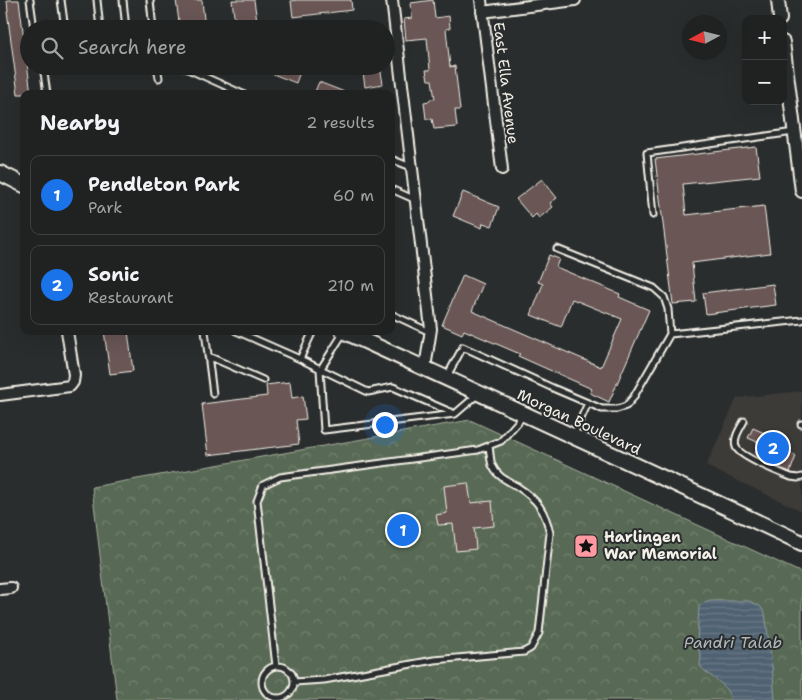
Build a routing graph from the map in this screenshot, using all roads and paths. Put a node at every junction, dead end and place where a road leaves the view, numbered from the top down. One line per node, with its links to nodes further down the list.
1 (30, 0): 12 (lane)
2 (61, 0): 13 (lane)
3 (96, 0): 14 (lane)
4 (123, 0): 15 (lane)
5 (150, 0): 16 (lane)
6 (392, 0): 17 (street)
7 (481, 0): 10 (street, East Ella Avenue)
8 (575, 0): 10 (street)
9 (778, 0): 11 (street)
10 (482, 12): 29 (street, East Ella Avenue)
11 (780, 15)
12 (33, 20)
13 (64, 20)
14 (99, 20)
15 (125, 20)
16 (152, 20)
17 (394, 20)
18 (395, 25): 28 (street)
19 (785, 60): 26 (street)
20 (44, 75): 24 (lane)
21 (158, 75): 23 (lane)
22 (201, 75): 25 (lane)
23 (159, 78)
24 (46, 90)
25 (234, 90)
26 (794, 132): 33 (street); 35 (lane)
27 (395, 161): 28 (lane)
28 (412, 168): 34 (street)
29 (502, 169)
30 (0, 173): 31 (main road)
31 (20, 183)
32 (395, 191): 34 (lane)
33 (802, 191)
34 (416, 200): 39 (street)
35 (653, 215)
36 (557, 249): 40 (lane)
37 (395, 316): 39 (lane)
38 (802, 320): 40 (lane)
39 (431, 332): 49 (street)
40 (670, 334): 56 (lane)
41 (68, 335): 55 (street)
42 (205, 335): 47 (lane)
43 (245, 335): 48 (lane)
44 (311, 335): 48 (lane)
45 (341, 335): 50 (lane)
46 (350, 335): 49 (main road, Morgan Boulevard)
47 (208, 356): 52 (lane); 54 (lane)
48 (300, 359): 50 (lane)
49 (425, 368): 51 (main road, Morgan Boulevard)
50 (320, 370): 57 (lane); 57 (lane)
51 (446, 378): 53 (main road, Morgan Boulevard); 56 (lane)
52 (263, 380)
53 (479, 393): 57 (lane); 58 (main road, Morgan Boulevard)
54 (213, 394)
55 (0, 395)
56 (588, 403): 60 (lane)
57 (455, 414)
58 (524, 415): 60 (main road, Morgan Boulevard); 61 (lane)
59 (744, 421): 62 (lane)
60 (573, 437): 63 (main road, Morgan Boulevard)
61 (488, 446): 64 (lane); 65 (lane)
62 (802, 477)
63 (802, 543)
64 (276, 666): 65 (lane); 65 (lane)
65 (294, 682)

